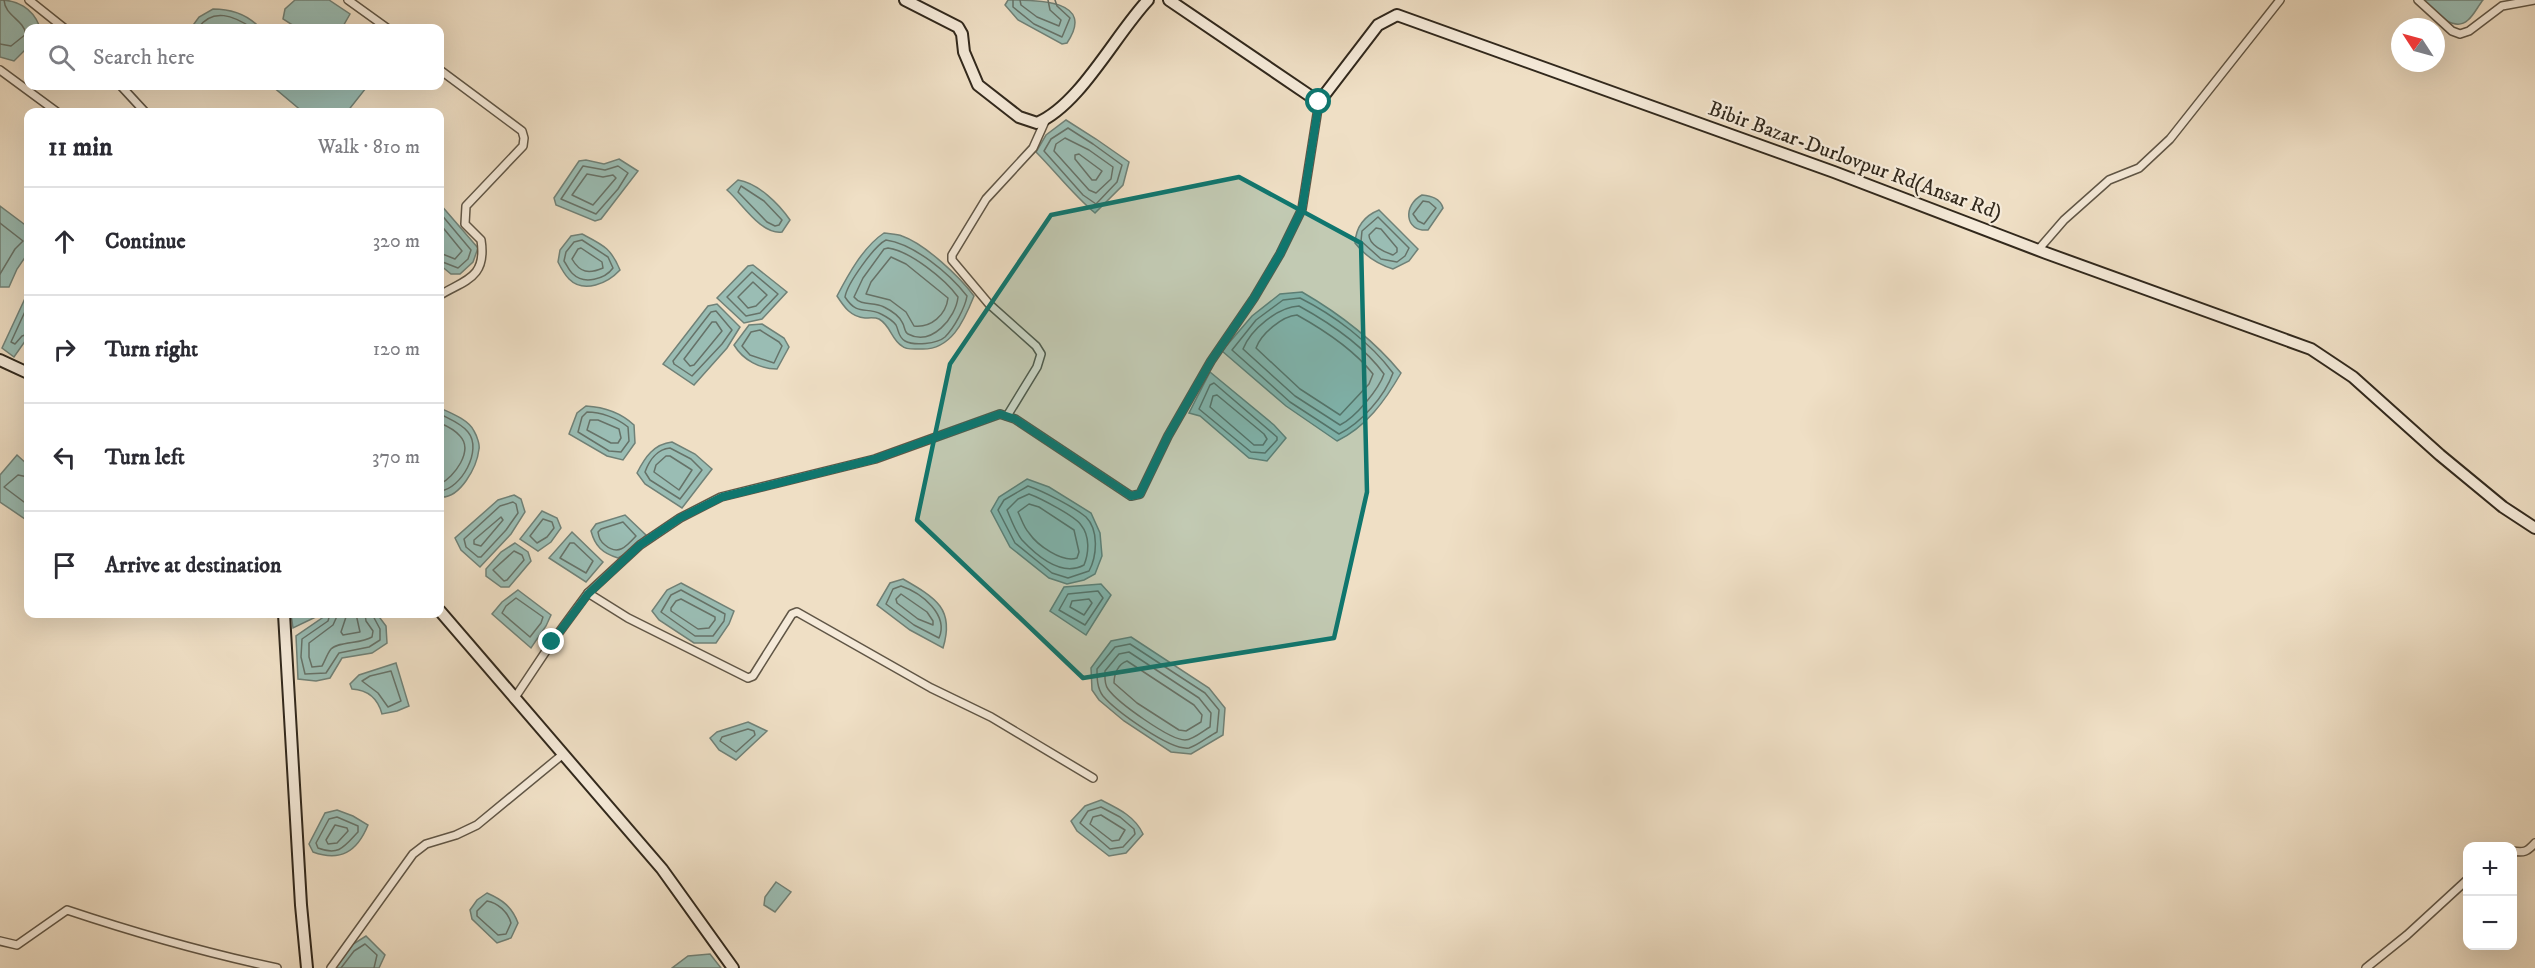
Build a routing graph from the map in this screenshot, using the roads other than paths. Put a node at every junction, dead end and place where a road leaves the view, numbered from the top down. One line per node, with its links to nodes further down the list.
1 (29, 0): 9 (street)
2 (348, 0): 10 (street)
3 (905, 0): 19 (street)
4 (1148, 0): 19 (street)
5 (1168, 0): 16 (street)
6 (2280, 0): 20 (street)
7 (2418, 0): 8 (street)
8 (2535, 0)
9 (59, 24)
10 (381, 24)
11 (0, 70): 13 (street)
12 (444, 73): 21 (street)
13 (24, 88)
14 (27, 90): 17 (street)
15 (126, 90): 18 (street)
16 (1319, 102): 20 (street, Bibir Bazar-Durlovpur Rd(Ansar Rd)); 24 (street)
17 (52, 108)
18 (142, 108)
19 (1046, 119): 24 (street)
20 (2038, 250): 25 (street, Bibir Bazar-Durlovpur Rd(Ansar Rd))
21 (444, 293)
22 (0, 360): 23 (street)
23 (24, 371)
24 (1007, 416): 26 (street)
25 (2535, 528)
26 (588, 594): 29 (street); 31 (street)
27 (444, 616): 29 (street)
28 (284, 618): 37 (street)
29 (514, 699): 30 (street)
30 (562, 755): 38 (street); 39 (street)
31 (1093, 778)
32 (2535, 843): 33 (street)
33 (2517, 852)
34 (2463, 884): 40 (street)
35 (0, 941): 36 (street)
36 (277, 968)
37 (307, 968)
38 (331, 968)
39 (733, 968)
40 (2366, 968)

